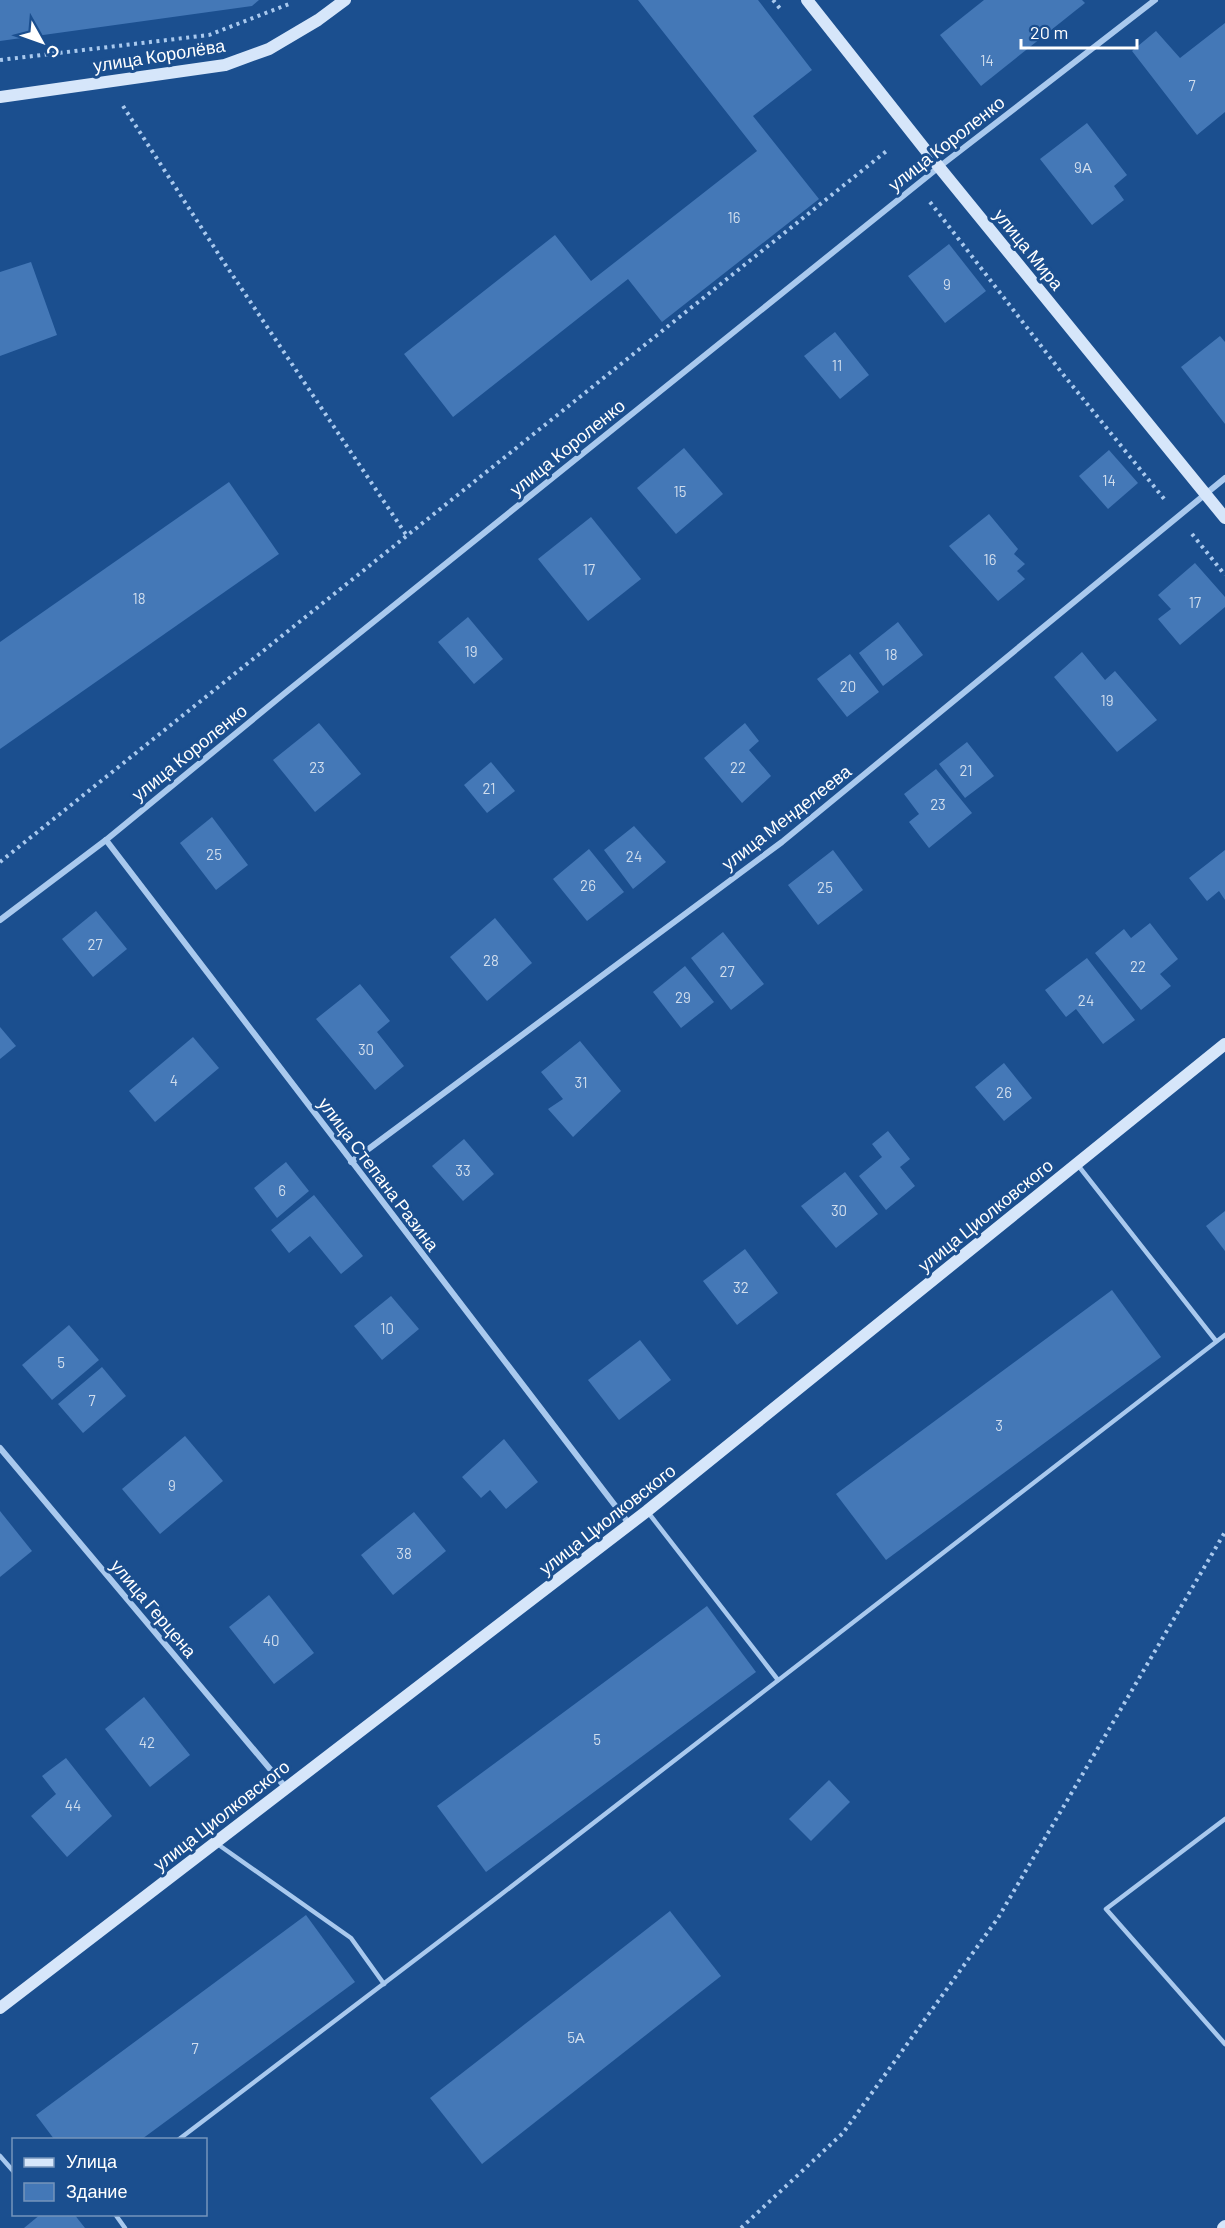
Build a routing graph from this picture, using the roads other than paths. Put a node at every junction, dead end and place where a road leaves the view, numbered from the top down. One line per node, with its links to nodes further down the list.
1 (345, 0): 4 (street, улица Королёва)
2 (807, 0): 5 (street, улица Мира)
3 (1155, 0): 5 (street, улица Короленко)
4 (0, 97)
5 (939, 167): 7 (street, улица Мира); 9 (street, улица Короленко)
6 (1225, 478): 7 (street, улица Менделеева)
7 (1205, 493): 8 (street, улица Мира); 12 (street, улица Менделеева)
8 (1225, 518)
9 (106, 840): 10 (street, улица Короленко); 12 (street, улица Степана Разина)
10 (0, 920)
11 (1225, 1044): 13 (street, улица Циолковского)
12 (351, 1162): 18 (street, улица Степана Разина)
13 (1077, 1164): 15 (lane); 17 (street, улица Циолковского)
14 (1225, 1335): 15 (lane)
15 (1216, 1341): 19 (lane)
16 (1, 1451): 20 (street, улица Герцена)
17 (647, 1511): 18 (street, улица Циолковского); 19 (lane)
18 (630, 1525): 20 (street, улица Циолковского)
19 (778, 1680): 23 (lane)
20 (285, 1788): 22 (street, улица Циолковского)
21 (1225, 1819): 25 (lane)
22 (216, 1843): 23 (lane); 24 (street, улица Циолковского)
23 (384, 1984): 26 (lane)
24 (0, 2008)
25 (1225, 2044)
26 (179, 2138)
27 (0, 2156): 28 (lane)
28 (12, 2170)

